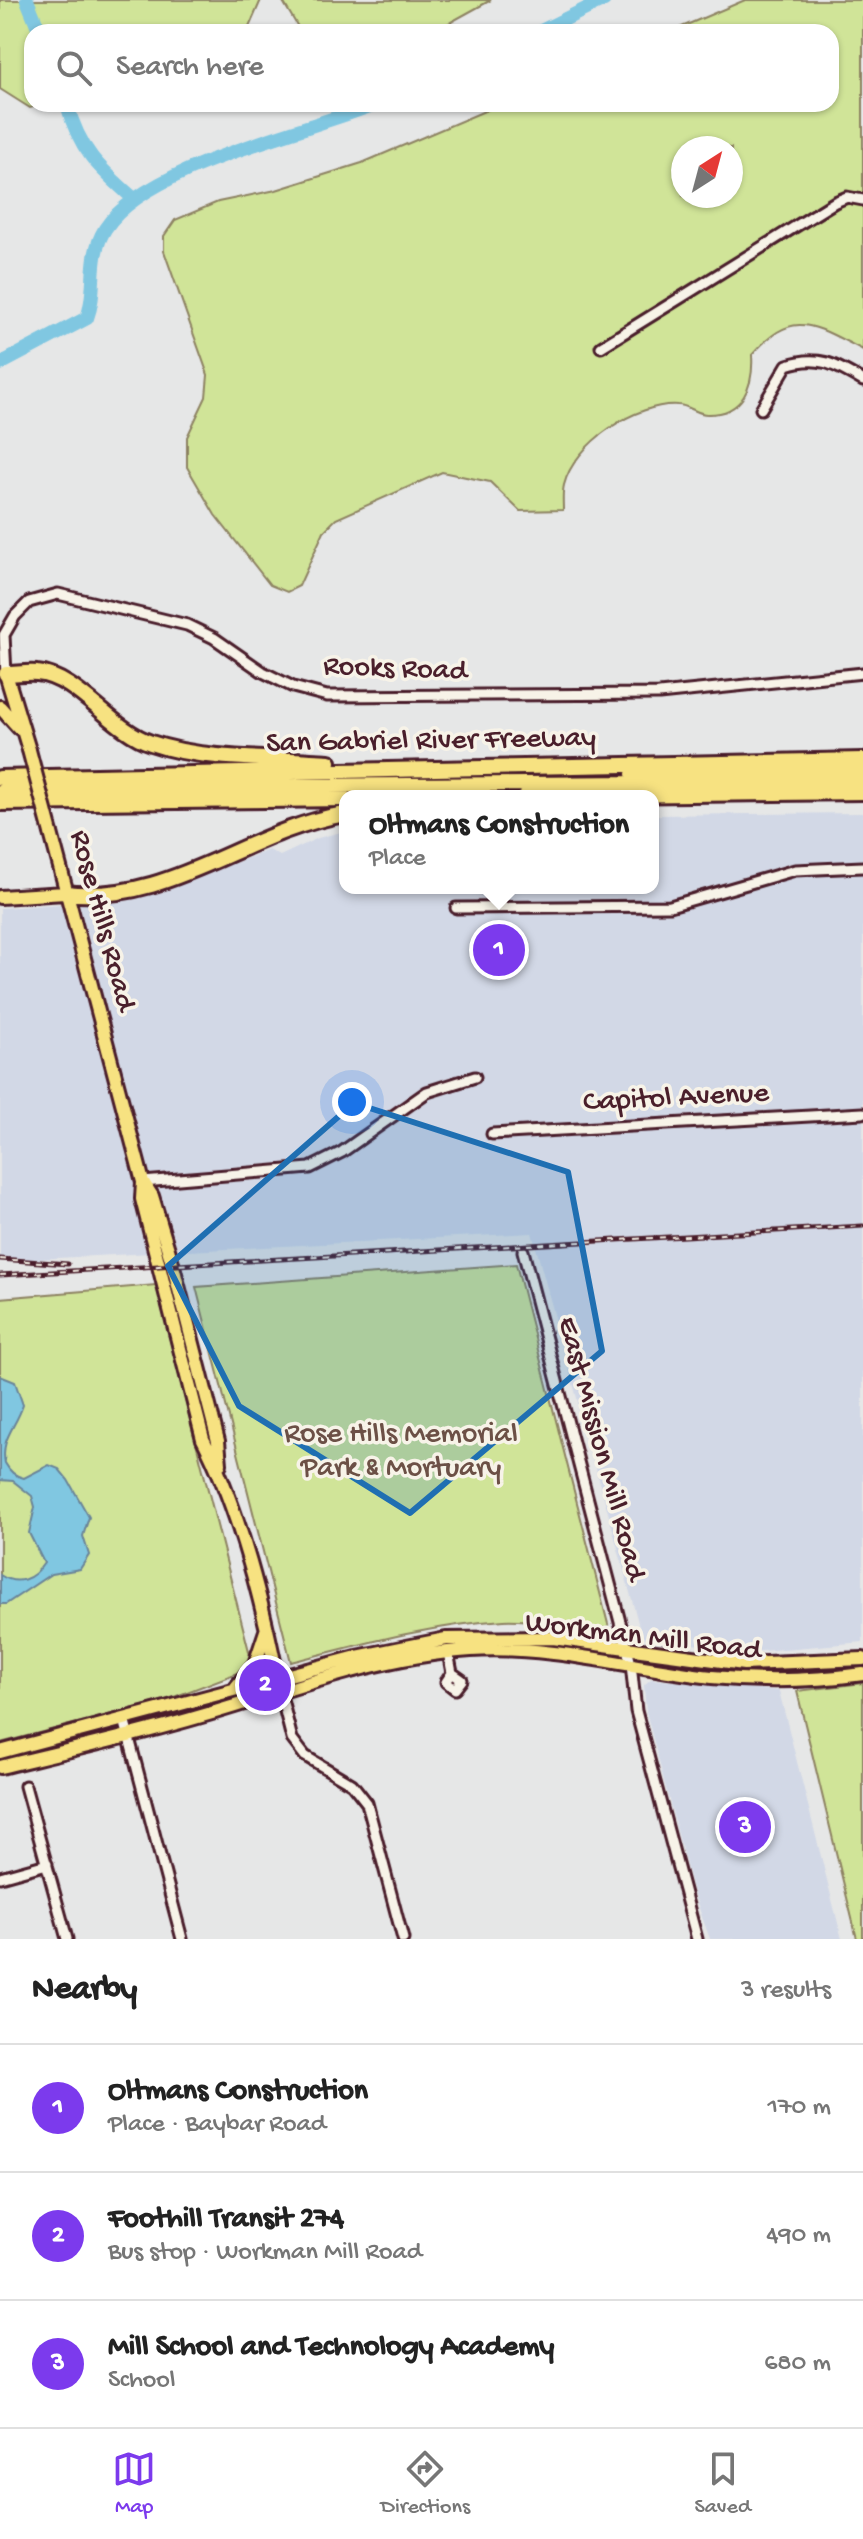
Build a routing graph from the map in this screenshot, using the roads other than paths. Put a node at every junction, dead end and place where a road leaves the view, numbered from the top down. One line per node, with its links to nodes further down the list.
1 (863, 200): 2 (street)
2 (601, 347)
3 (863, 381): 4 (street)
4 (761, 409)
5 (863, 673): 6 (street, Rooks Road)
6 (2, 675): 8 (main road, Rose Hills Road); 10 (highway)
7 (0, 707): 8 (main road)
8 (25, 734): 22 (main road, Rose Hills Road, bridge)
9 (863, 760): 10 (highway, San Gabriel River Freeway)
10 (417, 769): 11 (highway, San Gabriel River Freeway)
11 (274, 771): 12 (highway); 13 (highway, San Gabriel River Freeway)
12 (863, 771)
13 (0, 778)
14 (863, 781): 15 (highway)
15 (0, 792)
16 (863, 792): 17 (highway, San Gabriel River Freeway)
17 (659, 794)
18 (339, 799): 19 (highway, San Gabriel River Freeway)
19 (0, 803)
20 (339, 815): 22 (highway)
21 (863, 867): 24 (street)
22 (65, 893): 23 (main road); 28 (main road, Rose Hills Road)
23 (0, 897)
24 (456, 908)
25 (475, 1077): 28 (street)
26 (863, 1113): 27 (street, Capitol Avenue)
27 (492, 1134)
28 (143, 1182): 30 (main road, Rose Hills Road)
29 (523, 1251): 32 (street, East Mission Mill Road)
30 (266, 1631): 38 (main road, Rose Hills Road); 39 (main road)
31 (447, 1645): 32 (main road, Workman Mill Road); 34 (main road, Workman Mill Road); 35 (street); 38 (main road, Workman Mill Road); 38 (main road, Workman Mill Road)
32 (627, 1649): 33 (main road, Workman Mill Road); 34 (street, East Mission Mill Road)
33 (860, 1660): 37 (main road)
34 (631, 1664): 37 (main road, Workman Mill Road); 50 (street, East Mission Mill Road)
35 (451, 1670)
36 (863, 1674): 37 (main road, Workman Mill Road)
37 (787, 1680)
38 (278, 1684): 39 (main road, Workman Mill Road); 41 (main road, Workman Mill Road); 49 (street)
39 (233, 1690): 40 (main road, Workman Mill Road)
40 (124, 1719): 41 (street); 42 (main road, Workman Mill Road)
41 (128, 1737): 43 (main road, Workman Mill Road); 48 (street)
42 (0, 1752)
43 (0, 1767)
44 (25, 1786): 45 (street)
45 (47, 1864): 46 (street); 47 (street)
46 (0, 1877)
47 (67, 1939)
48 (182, 1939)
49 (403, 1939)
50 (697, 1939)

